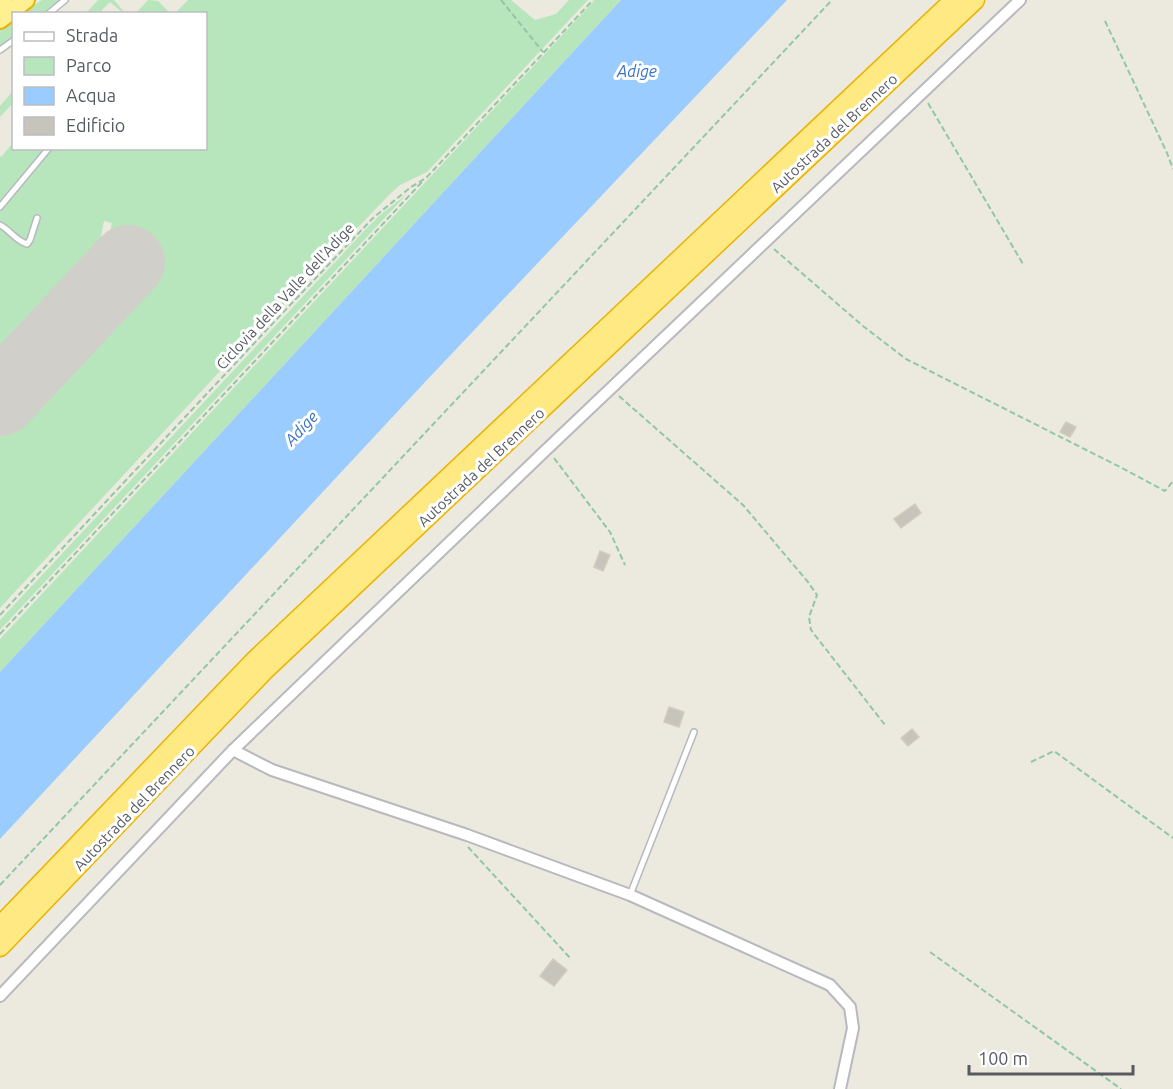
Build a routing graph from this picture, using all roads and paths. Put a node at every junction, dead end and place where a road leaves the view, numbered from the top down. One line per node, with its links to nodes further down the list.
1 (4, 0): 10 (highway)
2 (26, 0): 12 (highway)
3 (65, 0): 11 (lane)
4 (501, 0): 14 (path)
5 (592, 0): 14 (path, Ciclovia della Valle dell'Adige)
6 (832, 0): 36 (path)
7 (954, 0): 38 (highway, Autostrada del Brennero)
8 (975, 0): 39 (highway, Autostrada del Brennero)
9 (1020, 0): 15 (street)
10 (0, 3)
11 (50, 12)
12 (0, 20)
13 (1105, 21): 17 (path)
14 (543, 52): 18 (path, Ciclovia della Valle dell'Adige)
15 (922, 92): 22 (street); 23 (path)
16 (47, 150): 19 (lane)
17 (1173, 169)
18 (426, 178): 28 (path, Ciclovia della Valle dell'Adige); 29 (path)
19 (0, 207)
20 (37, 218): 21 (lane)
21 (0, 225)
22 (765, 242): 24 (street); 26 (path)
23 (1023, 264)
24 (610, 388): 25 (street); 30 (path)
25 (547, 448): 27 (path); 32 (street)
26 (1173, 481)
27 (626, 565)
28 (0, 615)
29 (0, 634)
30 (885, 725)
31 (694, 732): 37 (lane)
32 (233, 750): 34 (street); 42 (street)
33 (1031, 762): 35 (path)
34 (454, 831): 37 (street); 41 (path)
35 (1173, 838)
36 (0, 885)
37 (630, 896): 43 (street)
38 (0, 926)
39 (0, 948)
40 (930, 952): 44 (path)
41 (571, 959)
42 (0, 996)
43 (840, 1089)
44 (1121, 1089)

